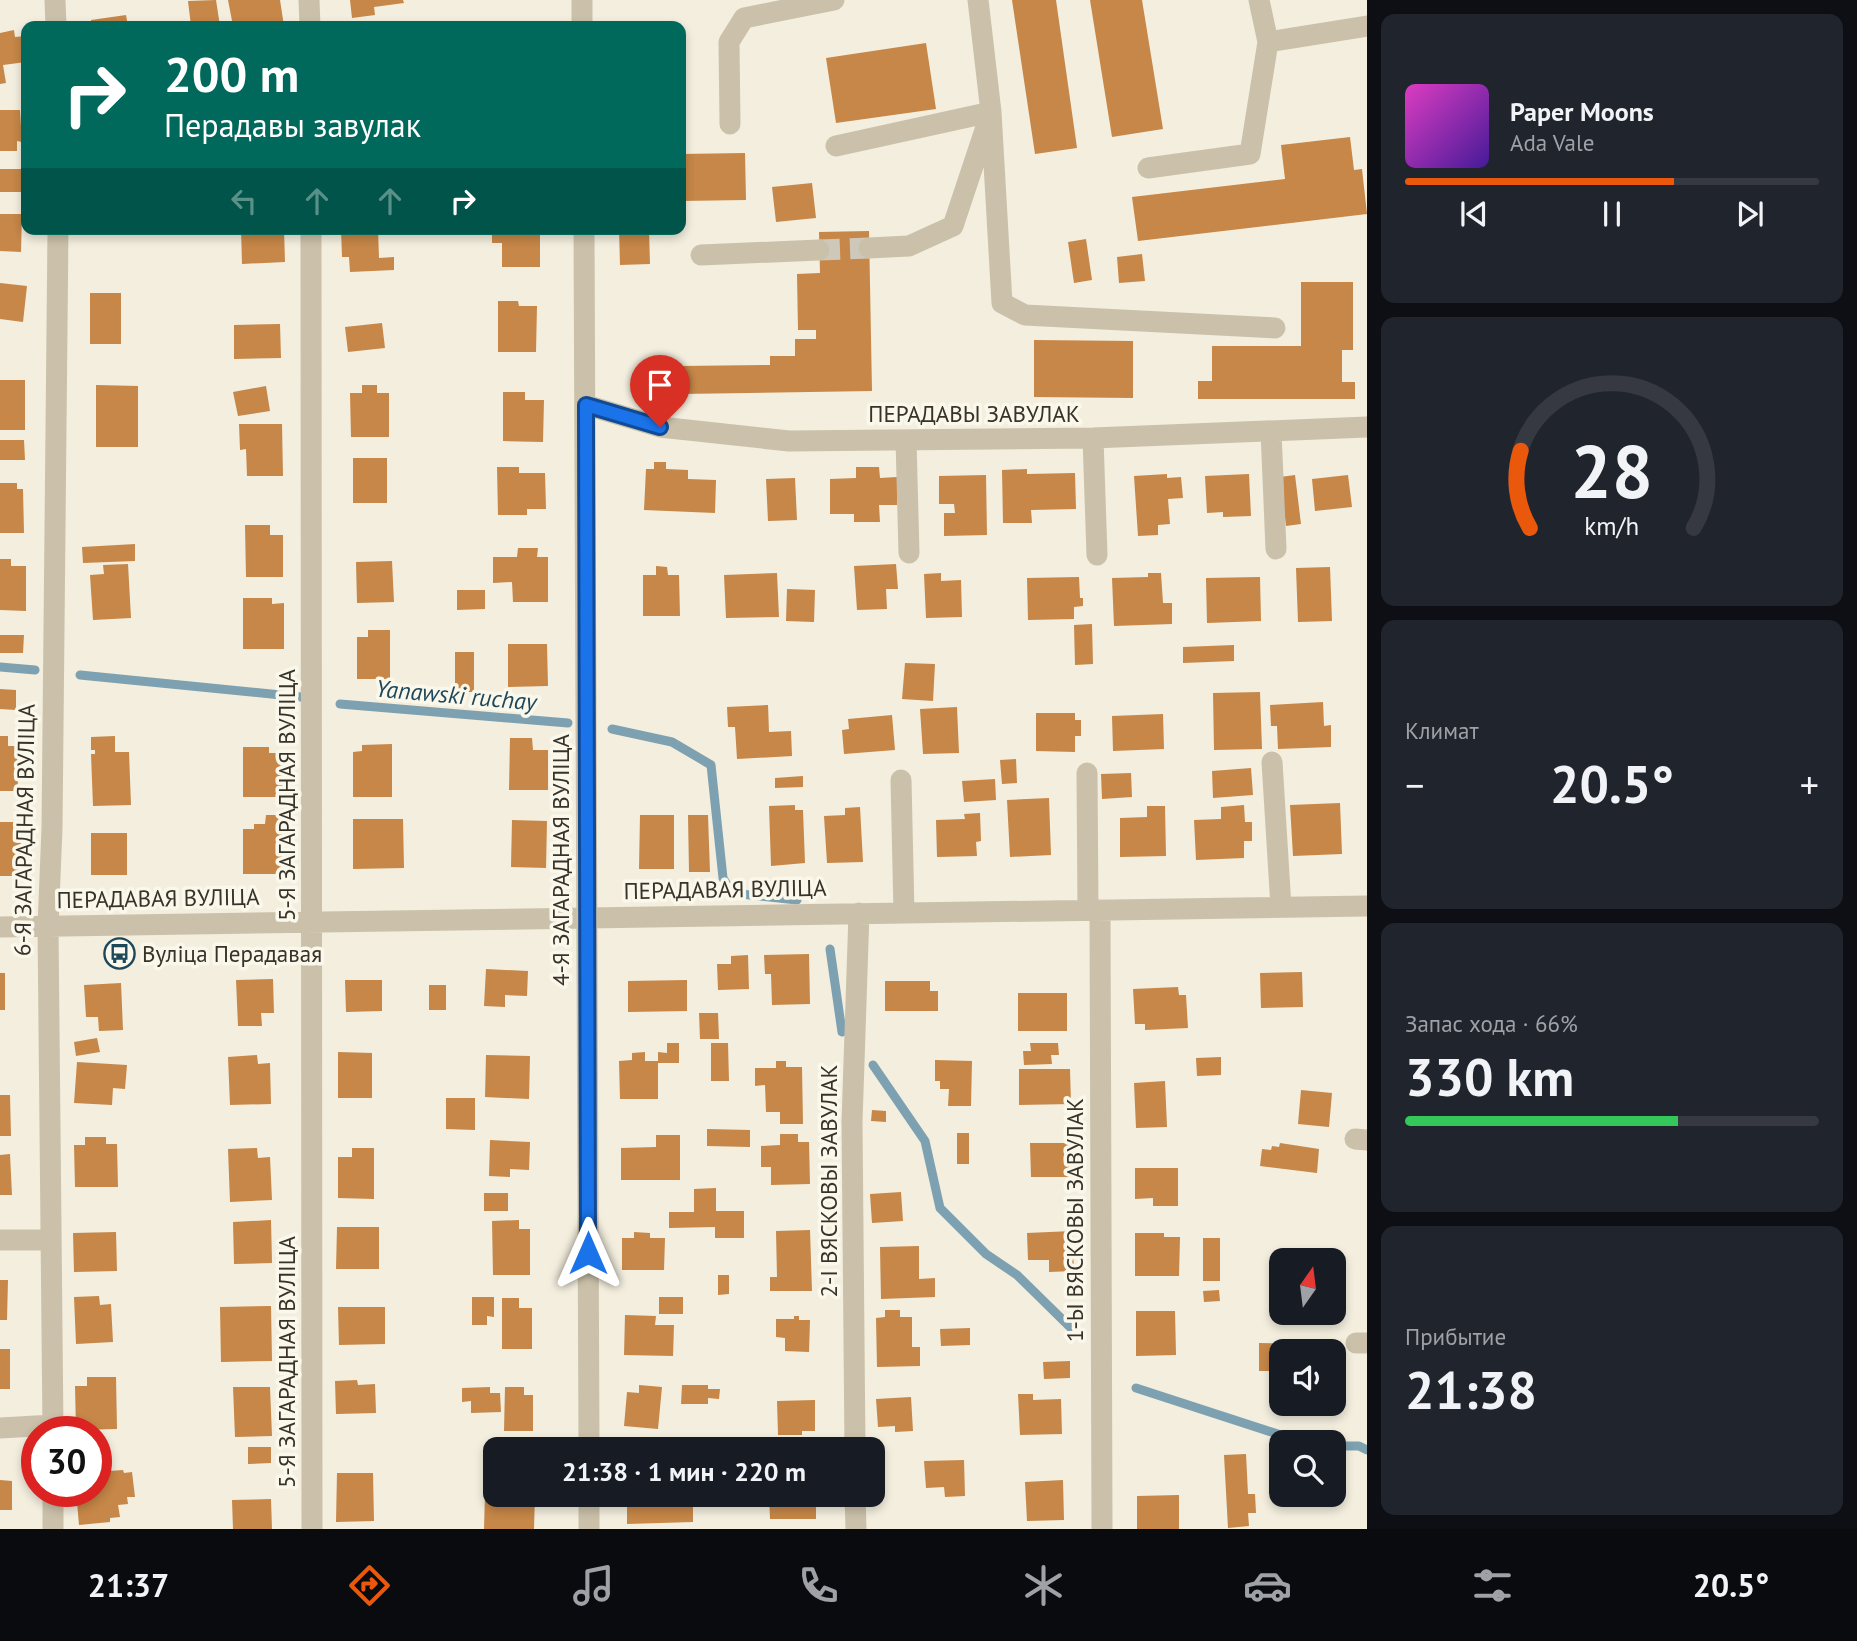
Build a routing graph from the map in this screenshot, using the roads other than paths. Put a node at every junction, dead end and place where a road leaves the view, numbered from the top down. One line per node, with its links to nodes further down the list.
1 (55, 0): 7 (street)
2 (309, 0): 8 (street)
3 (582, 0): 9 (street)
4 (834, 0): 13 (street)
5 (978, 0): 12 (street)
6 (1259, 0): 11 (street)
7 (56, 21)
8 (310, 21)
9 (582, 21)
10 (1367, 26): 11 (street)
11 (1268, 42): 15 (street)
12 (991, 112): 14 (street); 19 (street); 22 (street)
13 (730, 124)
14 (836, 146)
15 (1148, 167)
16 (58, 235): 42 (street, 6-Я ЗАГАРАДНАЯ ВУЛІЦА)
17 (311, 235): 40 (street, 5-Я ЗАГАРАДНАЯ ВУЛІЦА)
18 (584, 235): 23 (street, 4-Я ЗАГАРАДНАЯ ВУЛІЦА)
19 (869, 248)
20 (819, 250): 21 (street)
21 (701, 255)
22 (1275, 328)
23 (586, 405): 27 (street, ПЕРАДАВЫ ЗАВУЛАК); 39 (street, 4-Я ЗАГАРАДНАЯ ВУЛІЦА)
24 (1367, 427): 25 (street, ПЕРАДАВЫ ЗАВУЛАК)
25 (1271, 431): 26 (street, ПЕРАДАВЫ ЗАВУЛАК); 28 (street)
26 (1093, 438): 27 (street, ПЕРАДАВЫ ЗАВУЛАК); 30 (street)
27 (906, 440): 29 (street)
28 (1276, 549)
29 (909, 553)
30 (1097, 555)
31 (1272, 762): 35 (street)
32 (1087, 773): 36 (street, 1-Ы ВЯСКОВЫ ЗАВУЛАК)
33 (901, 780): 37 (street)
34 (1367, 906): 35 (street, ПЕРАДАВАЯ ВУЛІЦА)
35 (1280, 907): 36 (street, ПЕРАДАВАЯ ВУЛІЦА)
36 (1094, 910): 37 (street, ПЕРАДАВАЯ ВУЛІЦА); 57 (street, 1-Ы ВЯСКОВЫ ЗАВУЛАК)
37 (904, 913): 38 (street, ПЕРАДАВАЯ ВУЛІЦА)
38 (859, 914): 39 (street, ПЕРАДАВАЯ ВУЛІЦА); 49 (street, 2-І ВЯСКОВЫ ЗАВУЛАК)
39 (586, 917): 40 (street, ПЕРАДАВАЯ ВУЛІЦА); 48 (street, 4-Я ЗАГАРАДНАЯ ВУЛІЦА)
40 (312, 922): 42 (street, ПЕРАДАВАЯ ВУЛІЦА); 54 (street, 5-Я ЗАГАРАДНАЯ ВУЛІЦА)
41 (0, 926): 42 (street, ПЕРАДАВАЯ ВУЛІЦА)
42 (48, 926): 44 (street, 6-Я ЗАГАРАДНАЯ ВУЛІЦА)
43 (0, 1240): 44 (street)
44 (51, 1240): 45 (street, 6-Я ЗАГАРАДНАЯ ВУЛІЦА)
45 (53, 1416)
46 (0, 1428): 47 (street)
47 (21, 1428)
48 (589, 1437)
49 (855, 1437)
50 (53, 1507): 53 (street)
51 (589, 1507): 55 (street)
52 (855, 1507): 56 (street)
53 (53, 1529)
54 (312, 1529)
55 (589, 1529)
56 (856, 1529)
57 (1101, 1529)

